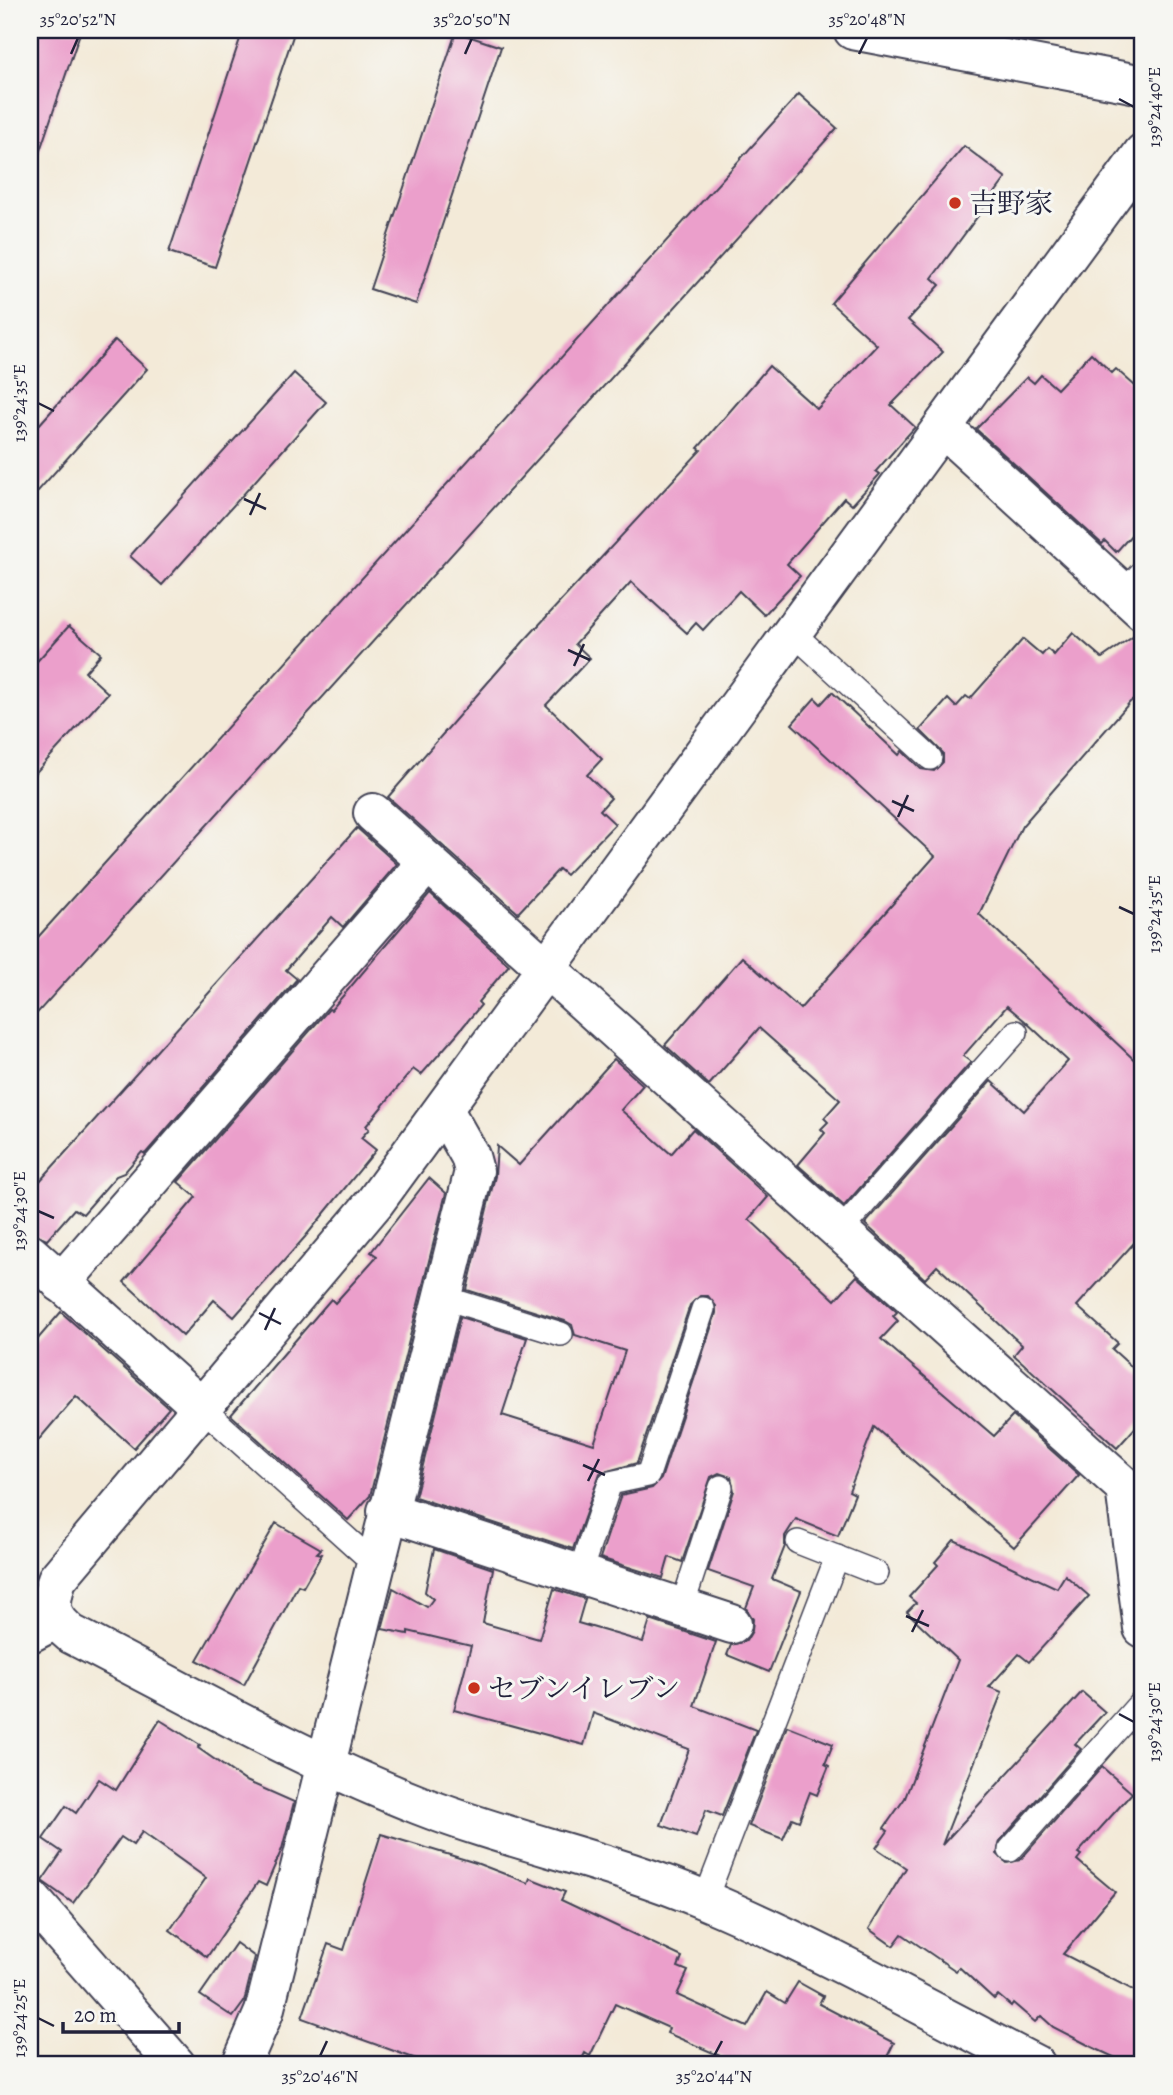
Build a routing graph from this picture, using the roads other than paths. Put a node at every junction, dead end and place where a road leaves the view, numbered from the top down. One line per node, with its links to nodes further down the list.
1 (853, 30): 2 (street)
2 (1143, 85)
3 (1143, 153): 4 (street)
4 (944, 429): 5 (street); 6 (street)
5 (1137, 592)
6 (794, 634): 7 (lane); 10 (street)
7 (930, 758)
8 (373, 813): 9 (street)
9 (428, 862): 10 (street); 15 (street)
10 (548, 969): 12 (street); 13 (street)
11 (1016, 1032): 13 (lane)
12 (444, 1110): 16 (street); 19 (street)
13 (840, 1231): 20 (street)
14 (30, 1254): 15 (street)
15 (61, 1283): 19 (street)
16 (442, 1297): 18 (lane); 22 (street)
17 (704, 1309): 26 (lane)
18 (561, 1334)
19 (201, 1407): 25 (lane); 30 (street)
20 (1134, 1476): 31 (street)
21 (721, 1487): 28 (lane)
22 (387, 1511): 25 (street); 26 (street)
23 (798, 1542): 24 (lane)
24 (837, 1557): 27 (lane); 36 (lane)
25 (374, 1564): 33 (street)
26 (580, 1572): 28 (street)
27 (877, 1573)
28 (682, 1607): 29 (street)
29 (732, 1624)
30 (42, 1626): 33 (street)
31 (1143, 1628)
32 (1143, 1700): 34 (lane)
33 (327, 1766): 36 (street); 38 (street)
34 (1010, 1850)
35 (30, 1898): 37 (street)
36 (705, 1900): 39 (street)
37 (176, 2065)
38 (241, 2065)
39 (1035, 2065)

